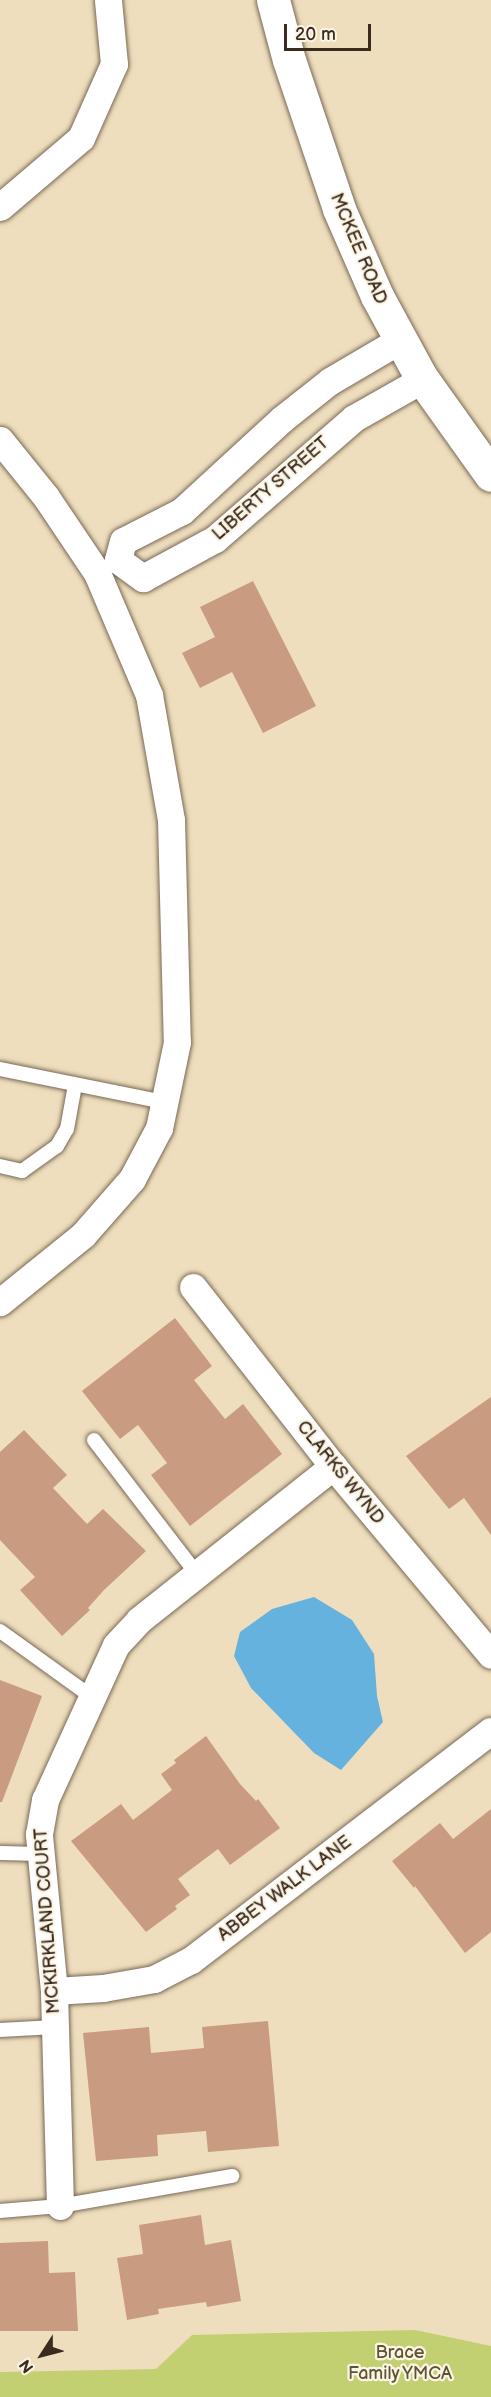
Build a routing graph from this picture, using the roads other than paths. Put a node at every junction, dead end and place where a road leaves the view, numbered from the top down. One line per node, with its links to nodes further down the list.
1 (108, 0): 3 (street)
2 (273, 0): 4 (street, MCKEE ROAD)
3 (0, 207)
4 (400, 340): 5 (street, MCKEE ROAD); 7 (street)
5 (423, 379): 8 (street, MCKEE ROAD); 9 (street, LIBERTY STREET)
6 (0, 440): 10 (street)
7 (231, 468): 9 (street); 10 (street)
8 (491, 475)
9 (257, 505): 10 (street, LIBERTY STREET)
10 (108, 567): 13 (street)
11 (0, 1070): 12 (lane)
12 (75, 1085): 13 (lane); 14 (lane)
13 (164, 1102): 16 (street)
14 (0, 1166)
15 (193, 1287): 18 (street, CLARKS WYND)
16 (0, 1302)
17 (94, 1440): 19 (lane)
18 (333, 1466): 19 (street, MCKIRKLAND COURT); 21 (street, CLARKS WYND)
19 (197, 1574): 22 (street, MCKIRKLAND COURT)
20 (0, 1631): 22 (lane)
21 (491, 1655)
22 (92, 1697): 25 (street, MCKIRKLAND COURT)
23 (491, 1731): 26 (street, ABBEY WALK LANE)
24 (0, 1853): 25 (lane)
25 (41, 1854): 26 (street, MCKIRKLAND COURT)
26 (54, 1991): 27 (street, MCKIRKLAND COURT)
27 (55, 2027): 28 (lane); 30 (street, MCKIRKLAND COURT)
28 (0, 2030)
29 (232, 2176): 30 (lane)
30 (60, 2206): 31 (lane)
31 (0, 2211)

